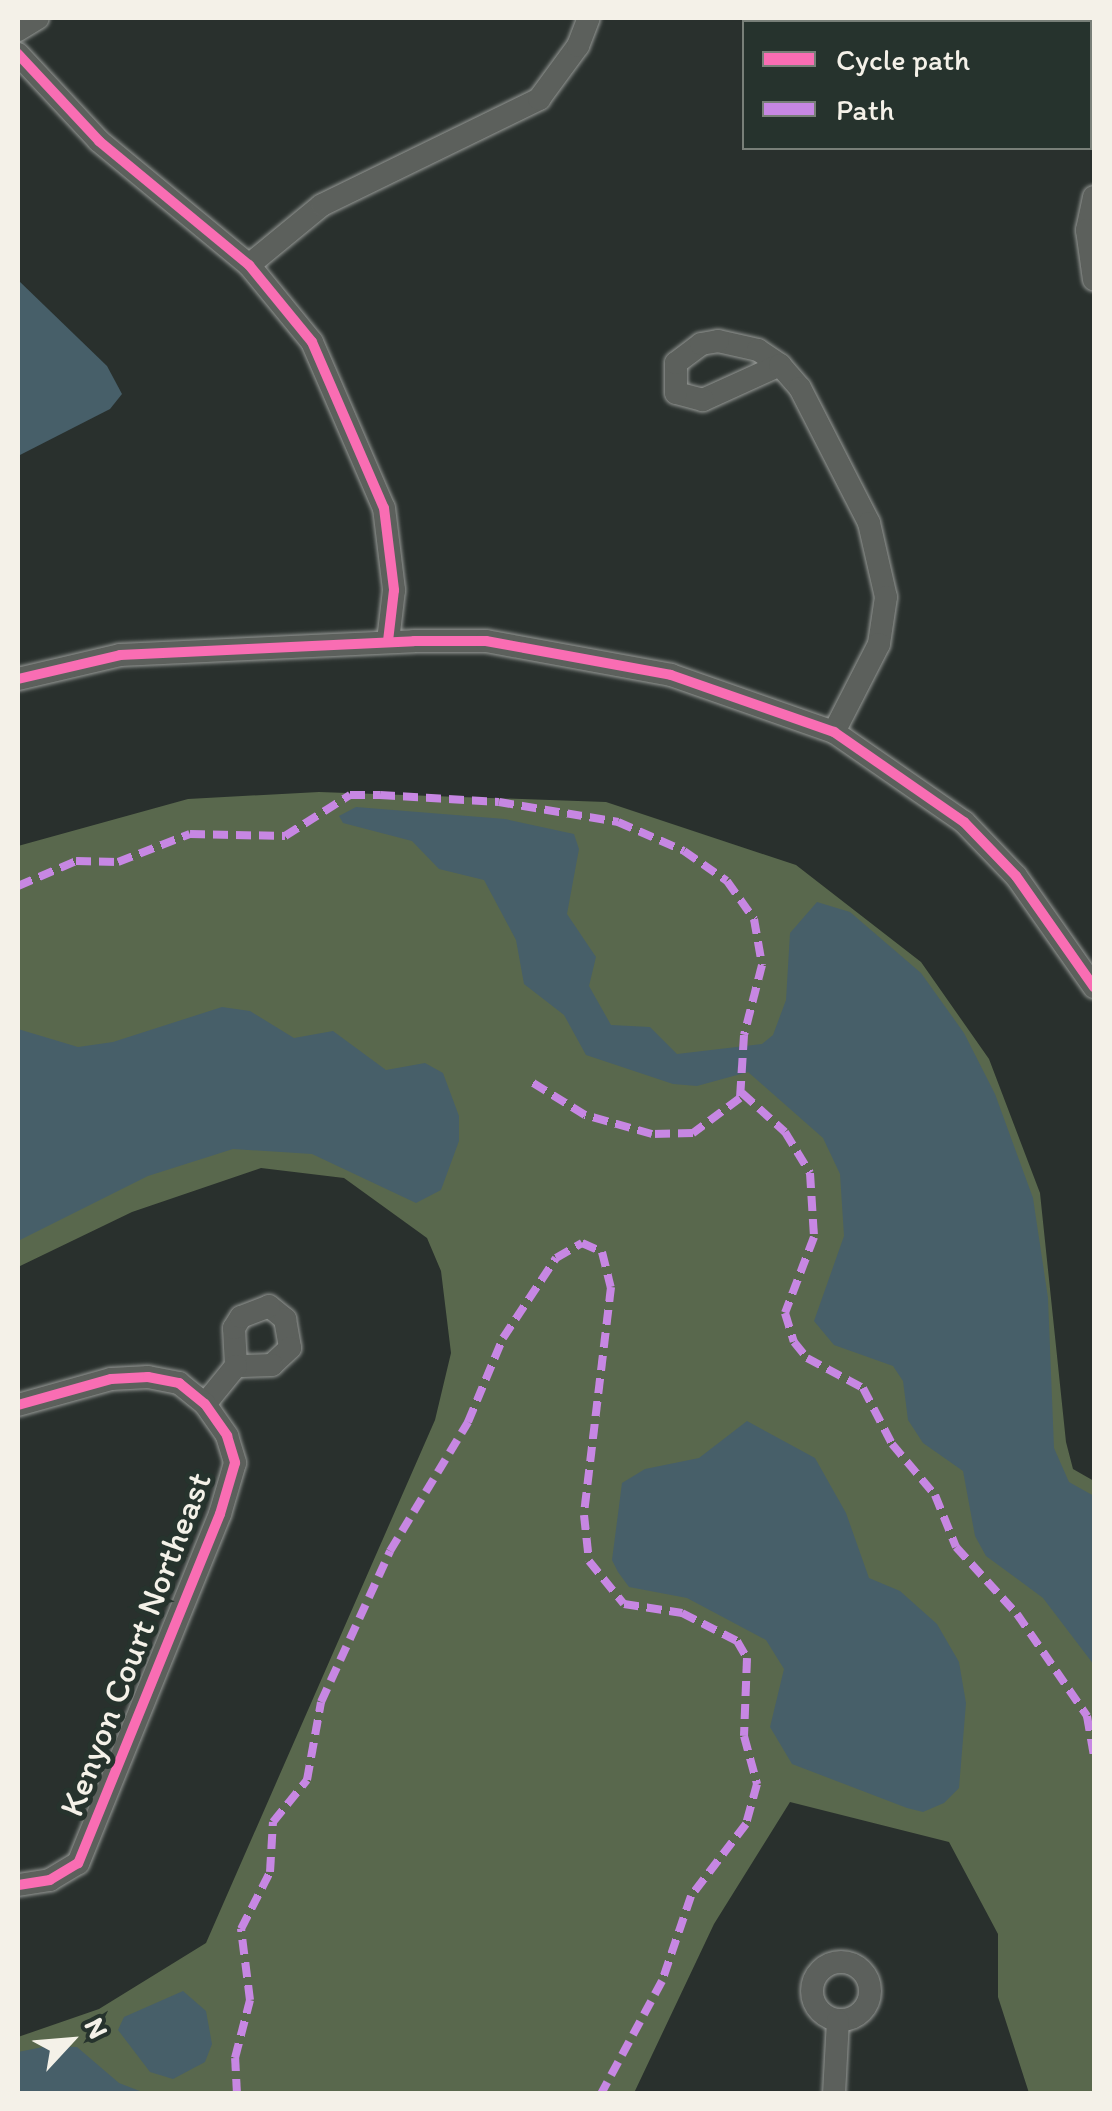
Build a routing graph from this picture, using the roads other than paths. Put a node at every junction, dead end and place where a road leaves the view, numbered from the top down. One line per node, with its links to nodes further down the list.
1 (38, 18): 3 (street)
2 (589, 18): 6 (street)
3 (18, 30)
4 (18, 54): 6 (street)
5 (1092, 201): 7 (street)
6 (249, 265): 9 (street)
7 (1094, 280)
8 (780, 365): 11 (street)
9 (388, 641): 10 (street); 11 (street)
10 (18, 678)
11 (834, 732): 12 (street)
12 (1094, 987)
13 (236, 1366): 14 (street)
14 (205, 1404): 15 (street); 16 (street, Kenyon Court Northeast)
15 (18, 1405)
16 (18, 1885)
17 (838, 2021): 18 (street)
18 (834, 2094)

